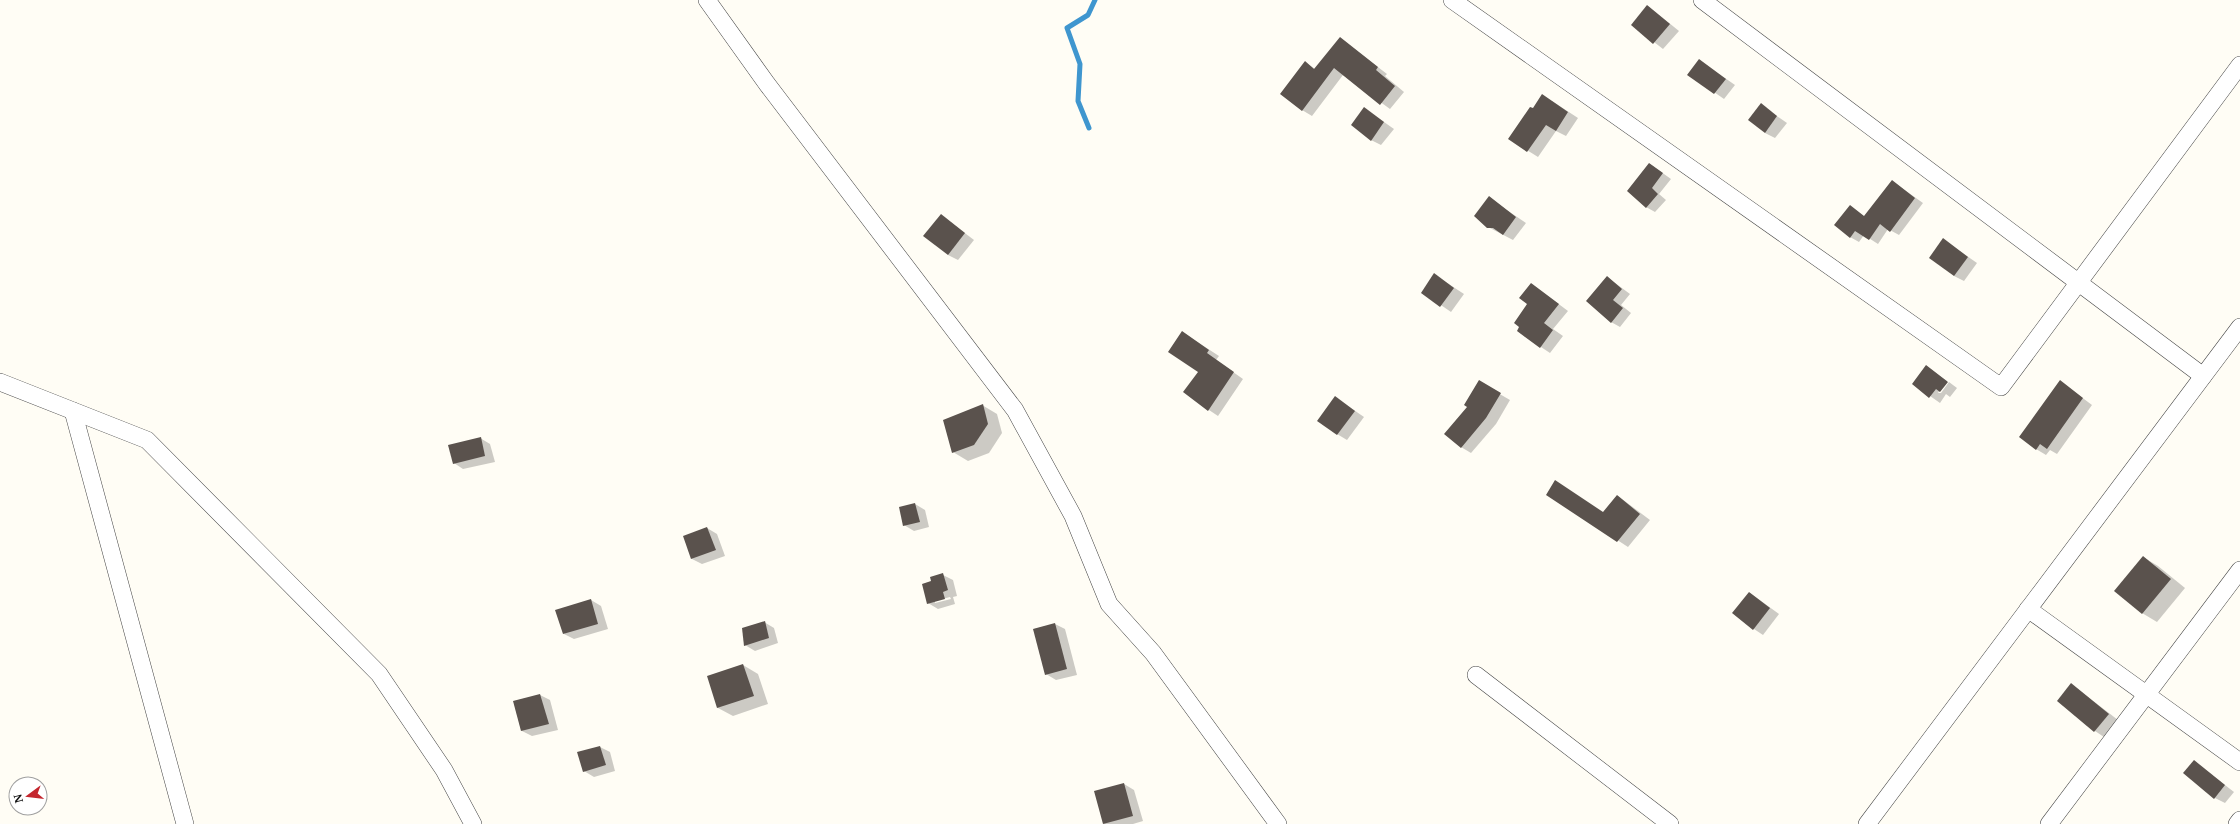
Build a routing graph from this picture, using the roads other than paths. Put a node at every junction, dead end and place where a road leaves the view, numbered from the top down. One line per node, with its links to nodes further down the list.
1 (707, 0): 18 (street)
2 (1452, 0): 5 (street)
3 (1702, 0): 5 (street)
4 (2240, 65): 5 (street)
5 (2078, 283): 7 (street)
6 (2240, 327): 7 (street)
7 (2203, 376): 11 (street)
8 (0, 382): 9 (street)
9 (73, 411): 16 (street); 17 (street)
10 (2240, 570): 13 (street)
11 (2028, 609): 13 (street); 20 (street)
12 (1476, 675): 19 (street)
13 (2147, 694): 14 (street); 21 (street)
14 (2240, 762)
15 (2240, 820): 22 (street)
16 (185, 824)
17 (473, 824)
18 (1278, 824)
19 (1670, 824)
20 (1867, 824)
21 (2049, 824)
22 (2237, 824)

